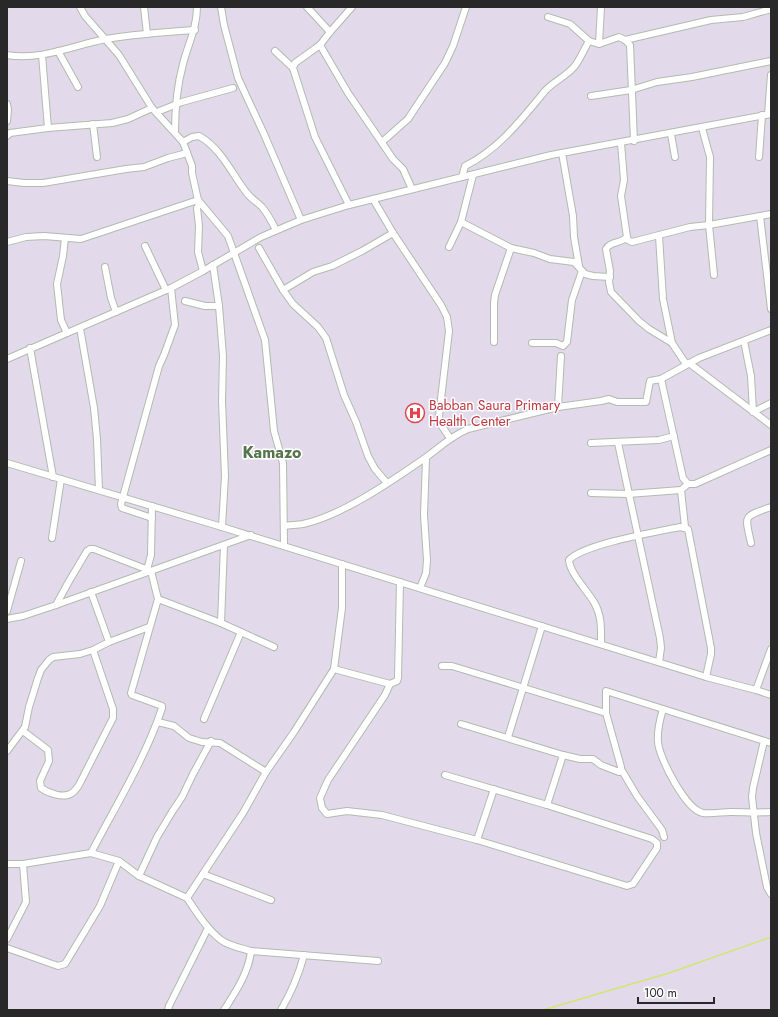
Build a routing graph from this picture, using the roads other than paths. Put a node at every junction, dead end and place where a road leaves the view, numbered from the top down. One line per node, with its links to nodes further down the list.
1 (80, 7): 14 (street)
2 (144, 7): 13 (street)
3 (197, 7): 11 (street)
4 (221, 7): 59 (street)
5 (307, 7): 12 (street)
6 (352, 7): 12 (street)
7 (466, 7): 43 (street)
8 (601, 7): 17 (street)
9 (771, 9): 15 (street)
10 (548, 17): 16 (street)
11 (195, 30): 13 (street); 31 (street)
12 (330, 32): 18 (street)
13 (147, 34): 14 (street)
14 (106, 39): 20 (street); 32 (street)
15 (625, 40): 17 (street); 28 (street)
16 (589, 41): 17 (street); 51 (street)
17 (599, 44)
18 (320, 45): 24 (street); 43 (street)
19 (275, 50): 24 (street)
20 (58, 51): 22 (street); 26 (street)
21 (7, 55): 22 (street)
22 (42, 55): 36 (street)
23 (771, 61): 28 (street)
24 (293, 68): 56 (street)
25 (771, 75): 33 (street)
26 (78, 88)
27 (233, 88): 31 (street)
28 (632, 89): 29 (street); 41 (street)
29 (591, 96)
30 (7, 104): 34 (street)
31 (176, 105): 32 (street); 38 (street)
32 (154, 110): 35 (street); 38 (street)
33 (767, 115): 37 (street); 48 (street)
34 (7, 121)
35 (92, 124): 36 (street); 49 (street)
36 (48, 128): 40 (street)
37 (702, 128): 39 (street); 61 (street)
38 (175, 132): 42 (street)
39 (671, 134): 41 (street); 47 (street)
40 (7, 136)
41 (634, 141): 44 (street)
42 (183, 142): 45 (street); 62 (street)
43 (382, 142): 53 (street)
44 (621, 143): 46 (street); 66 (street)
45 (187, 153): 52 (street); 55 (street)
46 (562, 153): 50 (street); 75 (street)
47 (675, 157)
48 (759, 157)
49 (97, 158)
50 (473, 175): 51 (street); 60 (street)
51 (462, 177): 53 (street)
52 (7, 181)
53 (412, 189): 54 (street)
54 (373, 199): 56 (street); 63 (street)
55 (199, 201): 65 (street); 72 (street); 76 (street)
56 (349, 205): 59 (street)
57 (771, 214): 58 (street)
58 (760, 216): 61 (street); 83 (street)
59 (301, 220): 62 (street)
60 (461, 222): 69 (street); 71 (street)
61 (709, 225): 64 (street); 77 (street)
62 (276, 230): 72 (street)
63 (392, 233): 80 (street); 102 (street)
64 (659, 236): 66 (street); 91 (street)
65 (65, 238): 67 (street); 87 (street)
66 (626, 239): 78 (street)
67 (7, 242)
68 (145, 246): 79 (street)
69 (449, 247)
70 (259, 248): 80 (street)
71 (510, 248): 75 (street); 89 (street)
72 (234, 253): 73 (street); 120 (street)
73 (213, 265): 76 (street); 82 (street)
74 (105, 268): 84 (street)
75 (580, 269): 78 (street); 90 (street)
76 (203, 271): 79 (street)
77 (714, 275)
78 (610, 276): 91 (street)
79 (169, 289): 84 (street); 116 (street)
80 (283, 290): 110 (street)
81 (185, 301): 82 (street)
82 (219, 306): 121 (street)
83 (771, 309)
84 (116, 312): 85 (street)
85 (80, 328): 87 (street); 112 (street)
86 (771, 330): 88 (street)
87 (67, 334): 92 (street)
88 (744, 341): 95 (street); 99 (street)
89 (494, 342)
90 (532, 342)
91 (672, 343): 95 (street)
92 (30, 348): 94 (street); 108 (street)
93 (561, 356): 98 (street)
94 (7, 357)
95 (687, 364): 96 (street); 99 (street)
96 (661, 379): 98 (street); 101 (street)
97 (771, 403): 99 (street)
98 (558, 407): 102 (street)
99 (753, 412): 100 (street)
100 (771, 425)
101 (674, 436): 104 (street); 111 (street)
102 (450, 438): 106 (street)
103 (591, 443): 104 (street)
104 (618, 443): 115 (street)
105 (771, 450): 111 (street)
106 (426, 458): 110 (street); 133 (street)
107 (7, 463): 108 (street)
108 (53, 476): 109 (street)
109 (61, 479): 112 (street); 125 (street)
110 (387, 483): 120 (street)
111 (688, 484): 113 (street)
112 (99, 490): 116 (street)
113 (681, 490): 115 (street); 122 (street)
114 (591, 493): 115 (street)
115 (628, 494): 124 (street)
116 (122, 498): 117 (street); 119 (street)
117 (152, 506): 119 (street); 121 (street)
118 (771, 507): 126 (street)
119 (152, 518): 131 (street)
120 (284, 526): 128 (street)
121 (222, 527): 123 (street)
122 (685, 528): 124 (street); 151 (street)
123 (251, 535): 127 (street); 128 (street)
124 (638, 536): 144 (street); 148 (street)
125 (52, 538)
126 (751, 544)
127 (224, 545): 131 (street); 139 (street)
128 (284, 546): 130 (street)
129 (21, 561): 137 (street)
130 (342, 564): 132 (street); 150 (street)
131 (149, 570): 134 (street); 135 (street); 136 (street)
132 (400, 582): 133 (street); 152 (street)
133 (420, 588): 140 (street)
134 (91, 592): 136 (street); 143 (street)
135 (158, 599): 139 (street); 141 (street)
136 (56, 605): 138 (street)
137 (7, 611)
138 (7, 619)
139 (220, 623): 142 (street)
140 (542, 626): 144 (street); 153 (street)
141 (149, 627): 143 (street); 159 (street)
142 (241, 632): 145 (street); 158 (street)
143 (110, 642): 147 (street)
144 (601, 644): 148 (street)
145 (274, 647)
146 (771, 649): 154 (street)
147 (94, 650): 161 (street); 161 (street)
148 (659, 662): 151 (street)
149 (442, 666): 153 (street)
150 (334, 669): 152 (street); 169 (street)
151 (706, 677): 154 (street)
152 (390, 684): 176 (street)
153 (523, 687): 157 (street); 162 (street)
154 (756, 690): 155 (street)
155 (771, 695)
156 (663, 709): 157 (street); 164 (street); 174 (street)
157 (606, 713): 168 (street)
158 (204, 719)
159 (158, 722): 163 (street); 177 (street)
160 (461, 724): 162 (street)
161 (23, 731): 166 (street)
162 (508, 737): 167 (street)
163 (211, 741): 169 (street); 182 (street)
164 (764, 741): 165 (street); 174 (street)
165 (771, 743)
166 (7, 751)
167 (563, 755): 168 (street); 172 (street)
168 (621, 769): 175 (street)
169 (266, 772): 181 (street)
170 (445, 775): 171 (street)
171 (494, 789): 172 (street); 176 (street)
172 (547, 805): 176 (street)
173 (771, 812): 174 (street)
174 (754, 813): 183 (street)
175 (664, 837)
176 (477, 840)
177 (91, 853): 178 (street); 180 (street)
178 (119, 861): 182 (street); 188 (street)
179 (7, 864): 180 (street)
180 (23, 864): 187 (street)
181 (202, 874): 184 (street); 185 (street)
182 (139, 876): 184 (street)
183 (771, 894)
184 (187, 898): 186 (street)
185 (271, 900)
186 (208, 928): 189 (street); 192 (street)
187 (7, 939)
188 (7, 948)
189 (251, 951): 190 (street); 193 (street)
190 (304, 955): 191 (street); 194 (street)
191 (378, 961)
192 (168, 1010)
193 (224, 1010)
194 (281, 1010)

